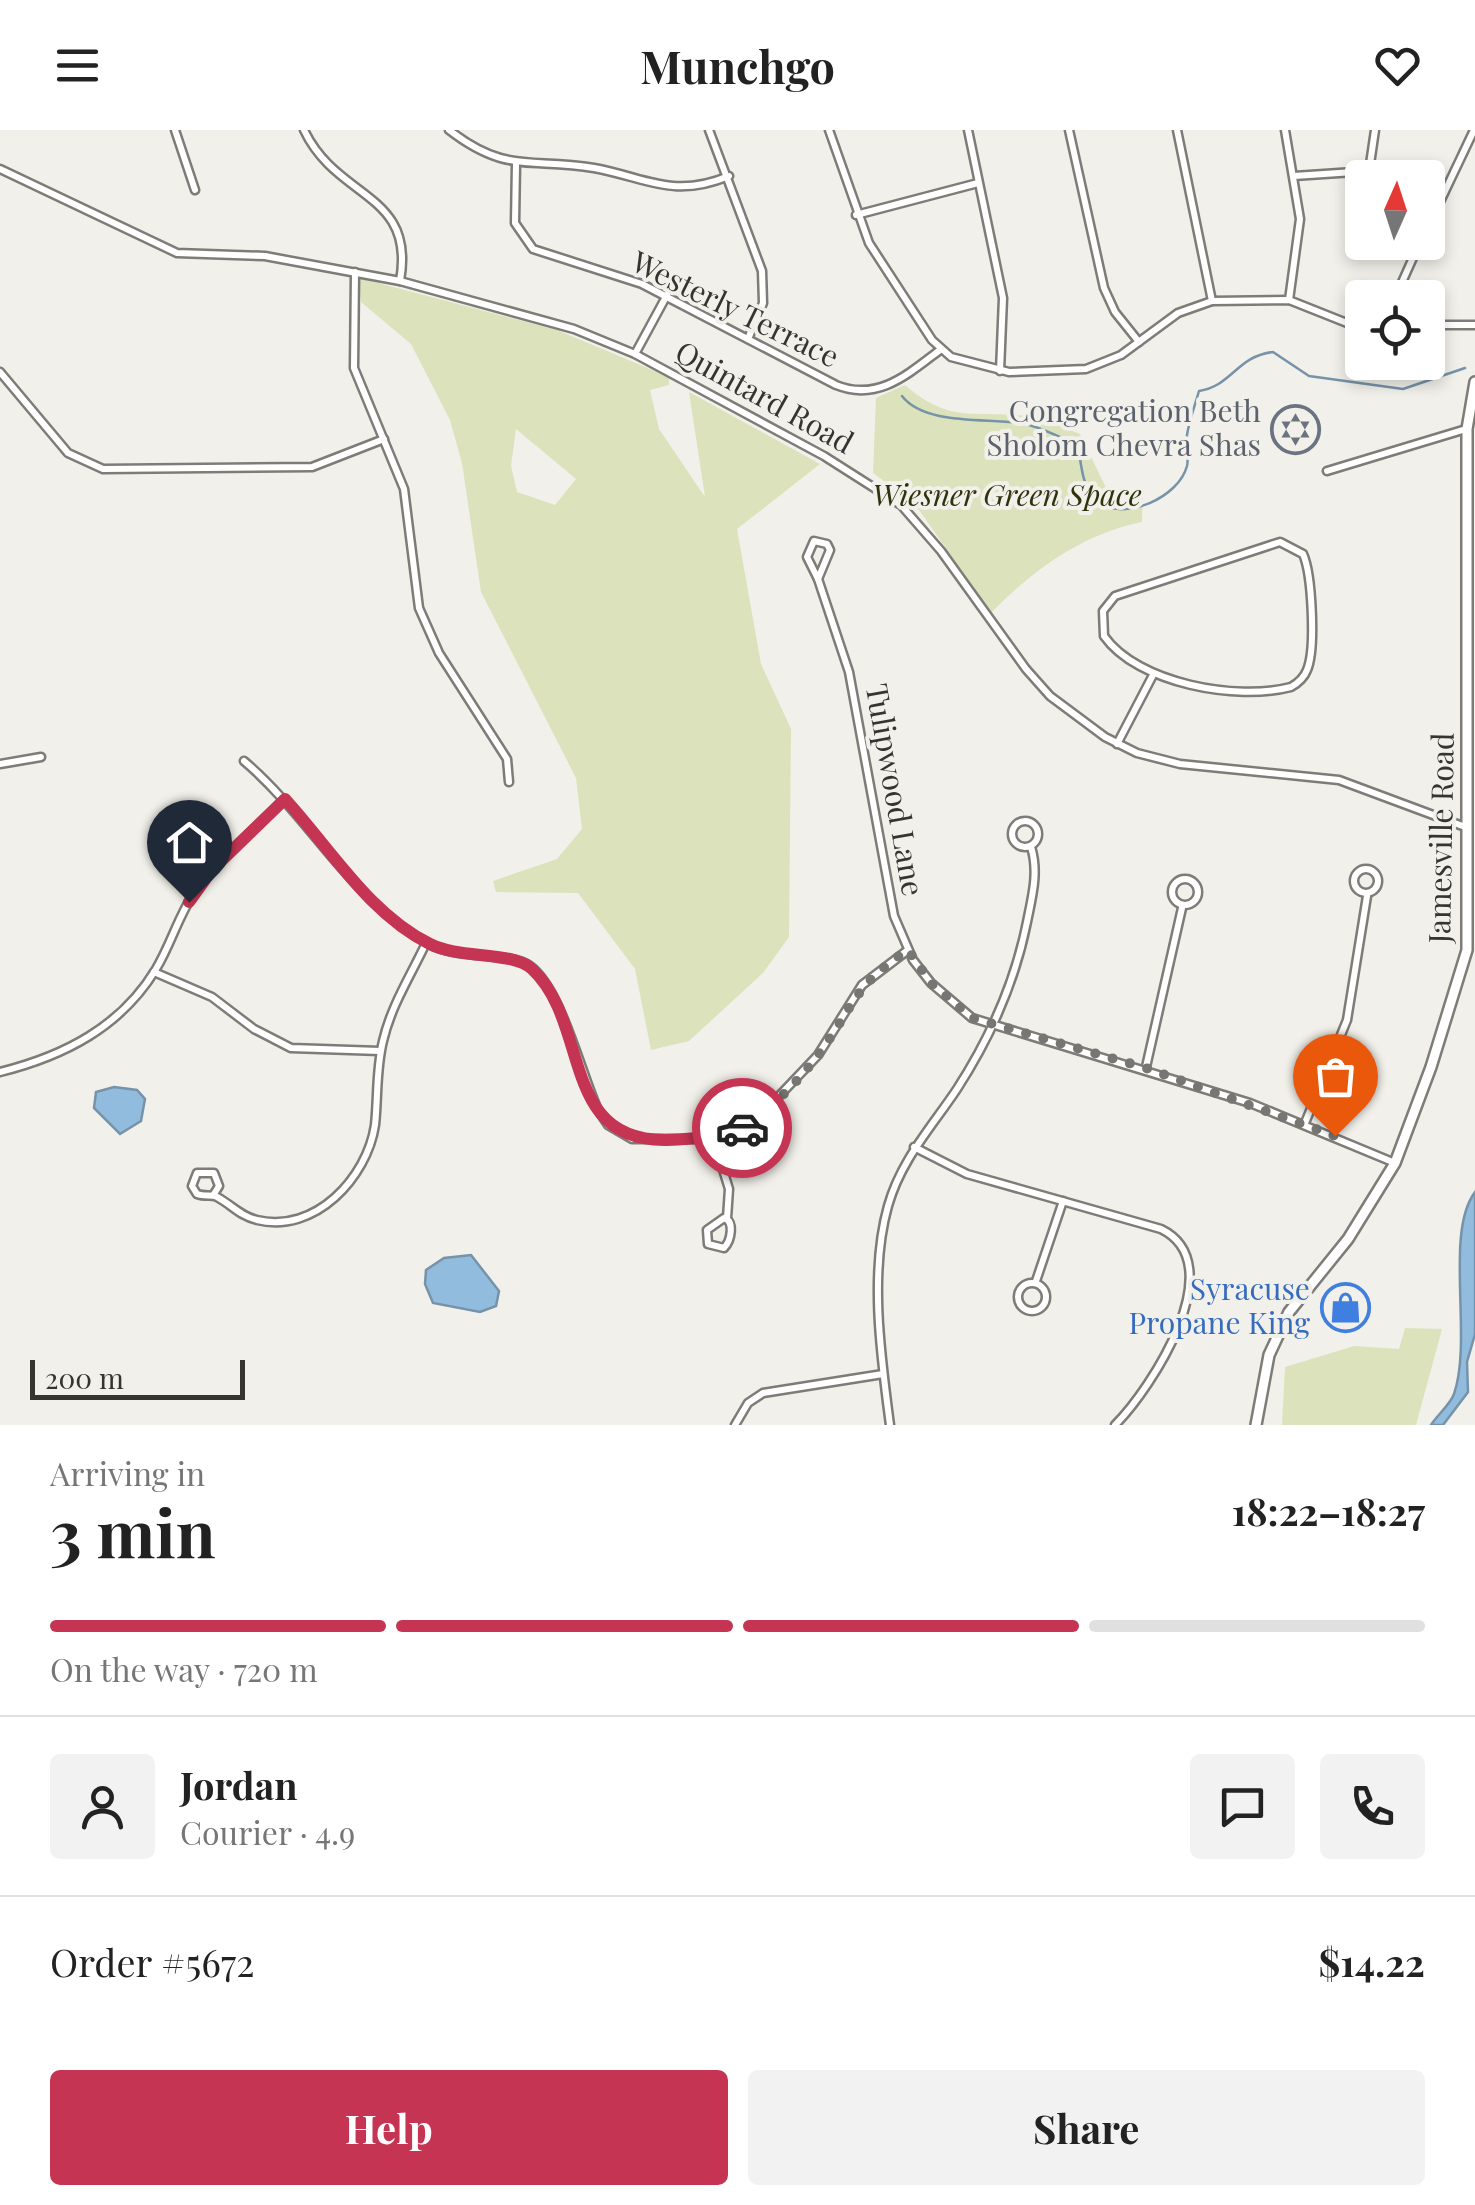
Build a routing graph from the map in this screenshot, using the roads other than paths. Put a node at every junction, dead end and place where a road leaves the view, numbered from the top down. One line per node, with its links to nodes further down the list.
1 (174, 130): 19 (street)
2 (304, 130): 23 (street)
3 (450, 130): 13 (street)
4 (709, 130): 16 (street)
5 (829, 130): 21 (street)
6 (968, 130): 18 (street)
7 (1070, 130): 31 (street)
8 (1177, 130): 25 (street)
9 (1285, 130): 17 (street)
10 (1374, 130): 12 (street)
11 (1474, 130): 20 (street)
12 (1370, 160)
13 (516, 164): 16 (street); 24 (street, Westerly Terrace)
14 (0, 169): 22 (street, Quintard Road)
15 (1345, 173): 17 (street)
16 (728, 176): 30 (street)
17 (1294, 176): 26 (street)
18 (978, 182): 21 (street); 34 (street)
19 (195, 190)
20 (1445, 191)
21 (856, 214): 32 (street)
22 (354, 272): 23 (street, Quintard Road); 38 (street)
23 (400, 281): 33 (street, Quintard Road)
24 (667, 295): 30 (street, Westerly Terrace); 33 (street)
25 (1212, 300): 26 (street); 31 (street)
26 (1289, 300): 27 (street)
27 (1345, 322)
28 (1445, 325): 29 (street)
29 (1475, 325)
30 (748, 339): 32 (street, Westerly Terrace)
31 (1139, 342): 34 (street)
32 (940, 350): 34 (street)
33 (635, 354): 44 (street, Quintard Road)
34 (1000, 371)
35 (0, 372): 38 (street)
36 (1475, 382): 37 (street, Jamesville Road)
37 (1468, 429): 39 (street, Jamesville Road); 40 (street)
38 (384, 439): 48 (street)
39 (1471, 467): 41 (street, Jamesville Road)
40 (1327, 471)
41 (1472, 571): 50 (street, Jamesville Road)
42 (818, 579): 42 (street, Tulipwood Lane); 55 (street, Tulipwood Lane)
43 (1152, 675): 43 (street); 44 (street)
44 (1117, 744): 50 (street, Quintard Road)
45 (41, 757): 47 (street)
46 (244, 760): 49 (street)
47 (0, 764)
48 (509, 782)
49 (285, 799): 54 (street); 56 (street)
50 (1470, 829): 64 (street, Jamesville Road)
51 (1031, 848): 51 (street); 57 (street)
52 (1367, 896): 61 (street)
53 (1182, 908): 53 (street); 59 (street)
54 (426, 942): 58 (street); 62 (street)
55 (908, 950): 57 (street, Tulipwood Lane); 62 (street)
56 (154, 972): 58 (street); 60 (street)
57 (993, 1025): 59 (street, Tulipwood Lane); 63 (street)
58 (380, 1051): 65 (street)
59 (1146, 1068): 61 (street, Tulipwood Lane)
60 (0, 1072)
61 (1305, 1124): 64 (street, Tulipwood Lane)
62 (713, 1137): 67 (street)
63 (914, 1147): 66 (street); 69 (street)
64 (1394, 1163): 73 (street, Jamesville Road)
65 (214, 1194): 65 (street)
66 (1063, 1202): 68 (street); 72 (street)
67 (727, 1218): 67 (street)
68 (1036, 1281): 68 (street)
69 (883, 1374): 70 (street); 71 (street)
70 (735, 1425)
71 (890, 1425)
72 (1115, 1425)
73 (1256, 1425)

